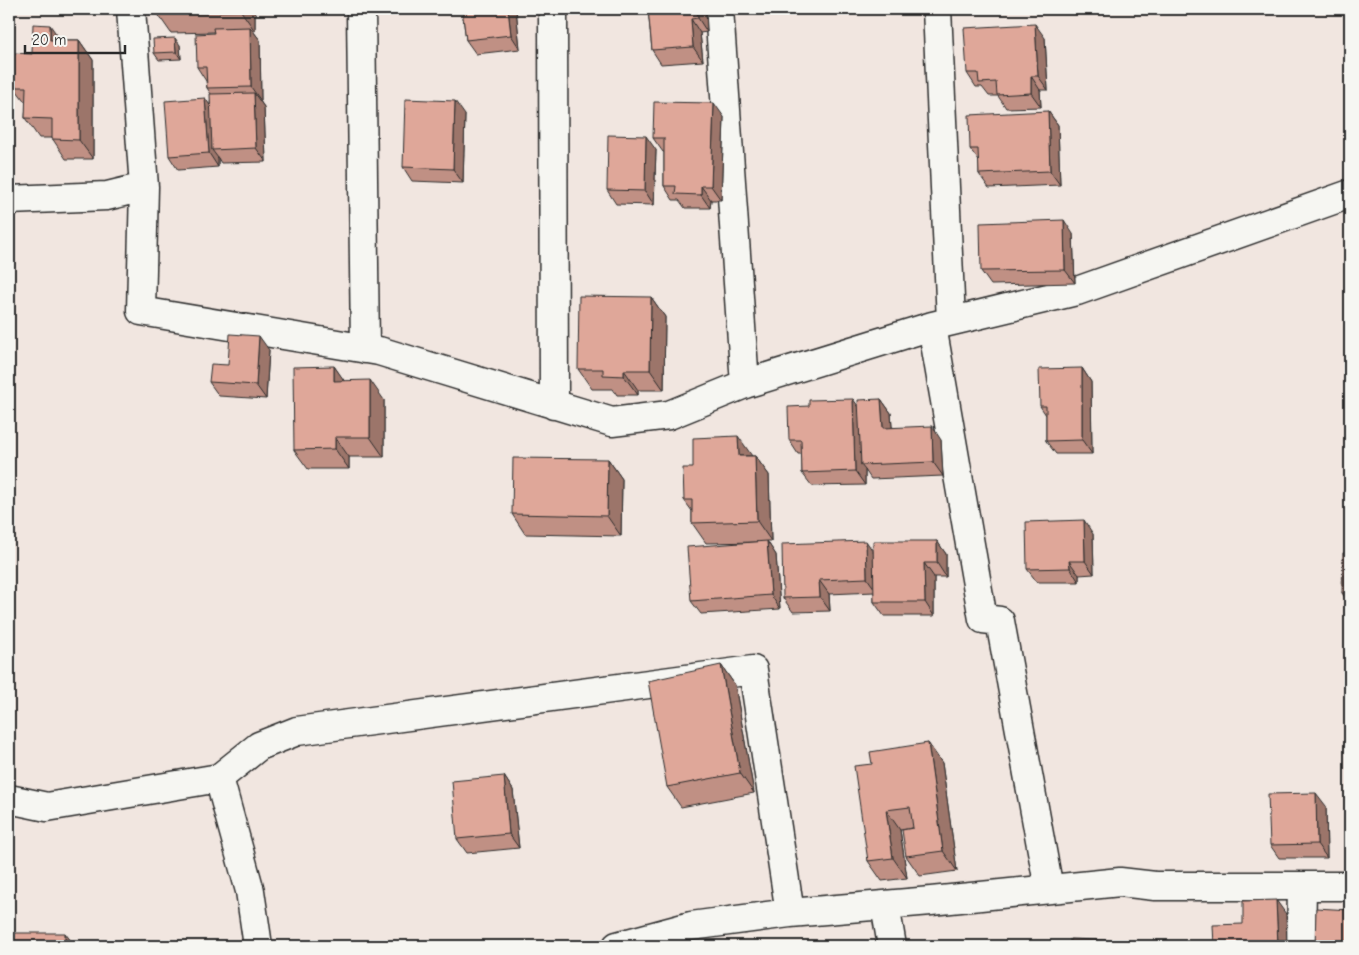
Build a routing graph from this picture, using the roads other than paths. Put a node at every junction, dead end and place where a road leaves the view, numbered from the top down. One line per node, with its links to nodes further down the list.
1 (130, 9): 6 (street)
2 (361, 9): 10 (street)
3 (553, 9): 12 (street)
4 (718, 9): 11 (street)
5 (937, 9): 9 (street)
6 (144, 187): 8 (street); 10 (street)
7 (1350, 194): 9 (street)
8 (9, 200)
9 (942, 323): 11 (street); 17 (street)
10 (365, 349): 12 (street)
11 (745, 384): 12 (street)
12 (554, 405)
13 (219, 778): 14 (street); 19 (street); 20 (street)
14 (9, 799)
15 (1302, 886): 16 (street); 17 (street); 23 (street)
16 (1350, 886)
17 (1049, 889): 18 (street)
18 (885, 905): 19 (street); 22 (street)
19 (790, 913): 21 (street)
20 (258, 946)
21 (617, 946)
22 (892, 946)
23 (1301, 946)

